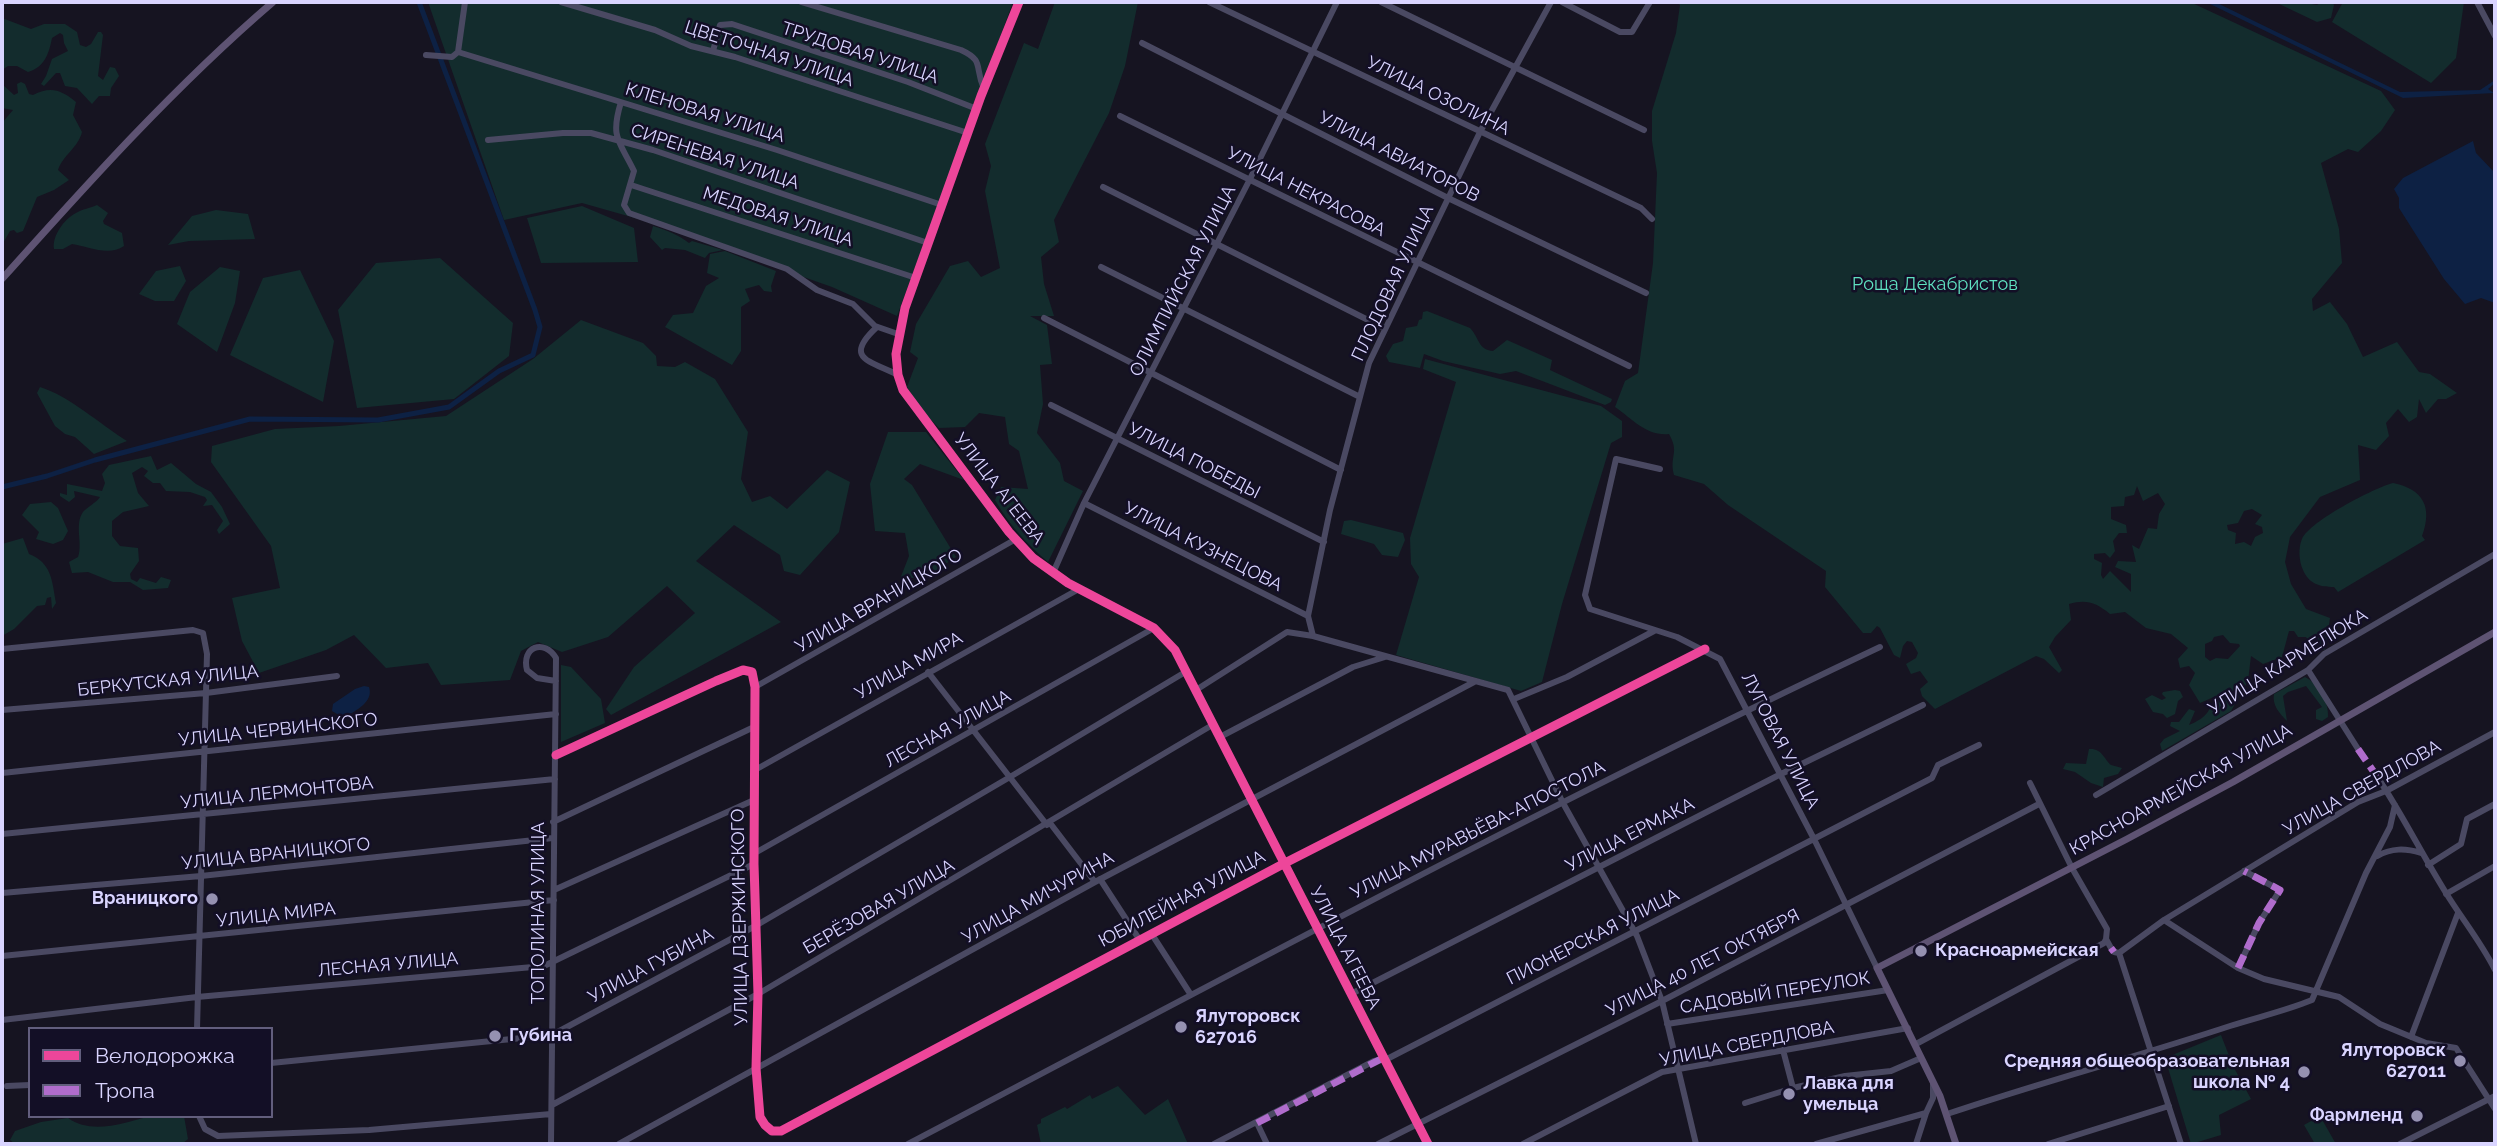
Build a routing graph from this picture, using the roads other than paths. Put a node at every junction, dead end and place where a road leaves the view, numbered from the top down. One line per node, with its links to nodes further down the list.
1 (272, 2): 41 (main road)
2 (465, 2): 16 (street)
3 (561, 2): 15 (street, ЦВЕТОЧНАЯ УЛИЦА)
4 (801, 2): 20 (street)
5 (1019, 2): 20 (street, УЛИЦА АГЕЕВА)
6 (1209, 2): 17 (street, УЛИЦА ОЗОЛИНА)
7 (1337, 2): 17 (street, ОЛИМПИЙСКАЯ УЛИЦА)
8 (1381, 2): 19 (street)
9 (1551, 2): 19 (street, ПЛОДОВАЯ УЛИЦА)
10 (1562, 2): 11 (street)
11 (1650, 2)
12 (2477, 2): 13 (street)
13 (2495, 35)
14 (1142, 43): 23 (street, УЛИЦА АВИАТОРОВ)
15 (713, 51): 22 (street, ТРУДОВАЯ УЛИЦА); 27 (street, ЦВЕТОЧНАЯ УЛИЦА)
16 (458, 52): 18 (street); 21 (street, КЛЕНОВАЯ УЛИЦА)
17 (1313, 52): 23 (street, ОЛИМПИЙСКАЯ УЛИЦА); 26 (street, УЛИЦА ОЗОЛИНА)
18 (426, 55)
19 (1514, 68): 25 (street); 26 (street, ПЛОДОВАЯ УЛИЦА)
20 (984, 89): 22 (street, УЛИЦА АГЕЕВА)
21 (621, 102): 29 (street); 34 (street, КЛЕНОВАЯ УЛИЦА)
22 (977, 109): 27 (street, УЛИЦА АГЕЕВА)
23 (1282, 114): 30 (street, ОЛИМПИЙСКАЯ УЛИЦА); 33 (street, УЛИЦА АВИАТОРОВ)
24 (1120, 116): 30 (street, УЛИЦА НЕКРАСОВА)
25 (1644, 131)
26 (1480, 132): 33 (street, ПЛОДОВАЯ УЛИЦА); 35 (street, УЛИЦА ОЗОЛИНА)
27 (968, 133): 34 (street, УЛИЦА АГЕЕВА)
28 (488, 140): 29 (street, СИРЕНЕВАЯ УЛИЦА)
29 (617, 140): 31 (street); 36 (street, СИРЕНЕВАЯ УЛИЦА)
30 (1250, 179): 37 (street, ОЛИМПИЙСКАЯ УЛИЦА); 38 (street, УЛИЦА НЕКРАСОВА)
31 (631, 185): 40 (street, МЕДОВАЯ УЛИЦА); 45 (street)
32 (1103, 187): 37 (street)
33 (1448, 198): 38 (street, ПЛОДОВАЯ УЛИЦА); 42 (street, УЛИЦА АВИАТОРОВ)
34 (942, 205): 36 (street, УЛИЦА АГЕЕВА)
35 (1652, 219)
36 (928, 243): 40 (street, УЛИЦА АГЕЕВА)
37 (1216, 245): 43 (street, ОЛИМПИЙСКАЯ УЛИЦА); 46 (street)
38 (1415, 263): 46 (street, ПЛОДОВАЯ УЛИЦА); 48 (street, УЛИЦА НЕКРАСОВА)
39 (1101, 267): 43 (street)
40 (916, 278): 47 (street, УЛИЦА АГЕЕВА)
41 (2, 279)
42 (1646, 293)
43 (1184, 308): 49 (street, ОЛИМПИЙСКАЯ УЛИЦА); 51 (street)
44 (1044, 318): 49 (street)
45 (877, 327): 47 (street); 50 (street)
46 (1384, 328): 51 (street, ПЛОДОВАЯ УЛИЦА)
47 (898, 334): 50 (street, УЛИЦА АГЕЕВА)
48 (1629, 366)
49 (1152, 373): 53 (street, ОЛИМПИЙСКАЯ УЛИЦА); 55 (street)
50 (898, 375): 57 (street, УЛИЦА АГЕЕВА)
51 (1360, 397): 55 (street, ПЛОДОВАЯ УЛИЦА)
52 (1051, 405): 53 (street, УЛИЦА ПОБЕДЫ)
53 (1119, 438): 56 (street, ОЛИМПИЙСКАЯ УЛИЦА); 58 (street, УЛИЦА ПОБЕДЫ)
54 (1660, 469): 64 (street, ЛУГОВАЯ УЛИЦА)
55 (1341, 470): 58 (street, ПЛОДОВАЯ УЛИЦА)
56 (1084, 503): 60 (street, ОЛИМПИЙСКАЯ УЛИЦА); 62 (street, УЛИЦА КУЗНЕЦОВА)
57 (1016, 539): 60 (street, УЛИЦА АГЕЕВА); 77 (street, УЛИЦА ВРАНИЦКОГО)
58 (1324, 542): 62 (street, ПЛОДОВАЯ УЛИЦА)
59 (2495, 554): 71 (street, УЛИЦА КАРМЕЛЮКА)
60 (1053, 573): 61 (street, УЛИЦА АГЕЕВА)
61 (1079, 589): 63 (street, УЛИЦА АГЕЕВА); 73 (street, УЛИЦА МИРА)
62 (1308, 616): 66 (street, ПЛОДОВАЯ УЛИЦА)
63 (1154, 628): 72 (street, УЛИЦА АГЕЕВА); 88 (street, ЛЕСНАЯ УЛИЦА)
64 (1654, 631): 69 (street, ЛУГОВАЯ УЛИЦА); 80 (street)
65 (2495, 632): 85 (main road, КРАСНОАРМЕЙСКАЯ УЛИЦА)
66 (1313, 636): 70 (street); 78 (street)
67 (1880, 647): 83 (street, УЛИЦА МУРАВЬЁВА-АПОСТОЛА)
68 (2, 649): 79 (street)
69 (1705, 649): 83 (street, ЛУГОВАЯ УЛИЦА); 91 (street, ЮБИЛЕЙНАЯ УЛИЦА)
70 (1386, 657): 76 (street); 90 (street)
71 (2308, 670): 85 (street); 104 (street, УЛИЦА КАРМЕЛЮКА)
72 (1187, 671): 78 (street, УЛИЦА АГЕЕВА); 99 (street, УЛИЦА ГУБИНА)
73 (928, 672): 88 (street); 96 (street, УЛИЦА МИРА)
74 (337, 676): 79 (street, БЕРКУТСКАЯ УЛИЦА)
75 (556, 681): 75 (street, ТОПОЛИНАЯ УЛИЦА); 84 (street, ТОПОЛИНАЯ УЛИЦА)
76 (1474, 682): 80 (street); 105 (street, УЛИЦА МИЧУРИНА)
77 (755, 687): 87 (street, УЛИЦА ДЗЕРЖИНСКОГО); 95 (street, УЛИЦА ДЗЕРЖИНСКОГО)
78 (1196, 690): 86 (street, УЛИЦА АГЕЕВА)
79 (206, 693): 82 (street, БЕРКУТСКАЯ УЛИЦА); 94 (street)
80 (1514, 699): 91 (street)
81 (1923, 705): 98 (street, УЛИЦА ЕРМАКА)
82 (2, 710)
83 (1746, 710): 98 (street, ЛУГОВАЯ УЛИЦА); 107 (street, УЛИЦА МУРАВЬЁВА-АПОСТОЛА)
84 (556, 714): 94 (street, УЛИЦА ЧЕРВИНСКОГО); 95 (street, ТОПОЛИНАЯ УЛИЦА)
85 (2341, 720): 93 (street); 125 (main road, КРАСНОАРМЕЙСКАЯ УЛИЦА)
86 (1214, 724): 90 (street, УЛИЦА АГЕЕВА); 113 (street, БЕРЁЗОВАЯ УЛИЦА)
87 (754, 727): 96 (street, УЛИЦА ДЗЕРЖИНСКОГО); 112 (street)
88 (973, 731): 99 (street); 117 (street, ЛЕСНАЯ УЛИЦА)
89 (2494, 735): 103 (street, УЛИЦА СВЕРДЛОВА)
90 (1220, 737): 105 (street, УЛИЦА АГЕЕВА)
91 (1531, 739): 107 (street); 120 (street, ЮБИЛЕЙНАЯ УЛИЦА)
92 (1979, 745): 116 (street, ПИОНЕРСКАЯ УЛИЦА)
93 (2358, 750)
94 (203, 752): 97 (street, УЛИЦА ЧЕРВИНСКОГО); 111 (street)
95 (556, 755): 100 (street, ТОПОЛИНАЯ УЛИЦА)
96 (755, 770): 106 (street, УЛИЦА ДЗЕРЖИНСКОГО)
97 (2, 773)
98 (1779, 775): 116 (street, ЛУГОВАЯ УЛИЦА); 124 (street, УЛИЦА ЕРМАКА)
99 (1010, 778): 113 (street); 136 (street, УЛИЦА ГУБИНА)
100 (555, 779): 111 (street, УЛИЦА ЛЕРМОНТОВА); 112 (street, ТОПОЛИНАЯ УЛИЦА)
101 (2380, 781): 103 (street)
102 (2030, 783): 108 (street)
103 (2386, 791): 110 (street); 126 (street, УЛИЦА СВЕРДЛОВА)
104 (2096, 795)
105 (1251, 799): 120 (street, УЛИЦА АГЕЕВА); 128 (street, УЛИЦА МИЧУРИНА)
106 (754, 800): 117 (street, УЛИЦА ДЗЕРЖИНСКОГО); 129 (street)
107 (1563, 803): 124 (street); 137 (street, УЛИЦА МУРАВЬЁВА-АПОСТОЛА)
108 (2039, 804): 125 (street); 133 (street, УЛИЦА 40 ЛЕТ ОКТЯБРЯ)
109 (2495, 804): 122 (street)
110 (2395, 805): 118 (street); 119 (street, УЛИЦА СВЕРДЛОВА)
111 (202, 815): 114 (street, УЛИЦА ЛЕРМОНТОВА); 127 (street)
112 (553, 822): 115 (street, ТОПОЛИНАЯ УЛИЦА)
113 (1049, 824): 128 (street); 151 (street, БЕРЁЗОВАЯ УЛИЦА)
114 (2, 834)
115 (553, 838): 127 (street, УЛИЦА ВРАНИЦКОГО); 129 (street, ТОПОЛИНАЯ УЛИЦА)
116 (1814, 839): 133 (street, ЛУГОВАЯ УЛИЦА); 138 (street, ПИОНЕРСКАЯ УЛИЦА)
117 (755, 853): 121 (street, УЛИЦА ДЗЕРЖИНСКОГО)
118 (2421, 853): 119 (street); 122 (street)
119 (2375, 857): 150 (street, УЛИЦА СВЕРДЛОВА)
120 (1285, 863): 137 (street, УЛИЦА АГЕЕВА); 139 (street, ЮБИЛЕЙНАЯ УЛИЦА)
121 (754, 864): 136 (street, УЛИЦА ДЗЕРЖИНСКОГО); 145 (street, ЛЕСНАЯ УЛИЦА)
122 (2428, 864): 131 (street)
123 (2495, 866): 131 (street)
124 (1599, 867): 138 (street); 152 (street, УЛИЦА ЕРМАКА)
125 (2072, 868): 142 (street); 146 (main road, КРАСНОАРМЕЙСКАЯ УЛИЦА)
126 (2244, 871): 135 (street, УЛИЦА СВЕРДЛОВА); 147 (street)
127 (201, 876): 130 (street, УЛИЦА ВРАНИЦКОГО); 140 (street)
128 (1098, 881): 141 (street); 168 (street, УЛИЦА МИЧУРИНА)
129 (554, 890): 132 (street, ТОПОЛИНАЯ УЛИЦА)
130 (2, 893)
131 (2446, 894): 134 (street)
132 (554, 900): 140 (street, УЛИЦА МИРА); 145 (street, ТОПОЛИНАЯ УЛИЦА)
133 (1845, 906): 146 (street, ЛУГОВАЯ УЛИЦА); 155 (street, УЛИЦА 40 ЛЕТ ОКТЯБРЯ)
134 (2458, 913): 148 (street); 161 (street)
135 (2164, 920): 143 (street, УЛИЦА СВЕРДЛОВА); 147 (street)
136 (757, 925): 151 (street, УЛИЦА ДЗЕРЖИНСКОГО); 160 (street, УЛИЦА ГУБИНА)
137 (1318, 928): 152 (street, УЛИЦА АГЕЕВА); 153 (street, УЛИЦА МУРАВЬЁВА-АПОСТОЛА)
138 (1635, 931): 155 (street); 165 (street, ПИОНЕРСКАЯ УЛИЦА)
139 (1151, 933): 141 (street, ЮБИЛЕЙНАЯ УЛИЦА); 153 (street)
140 (200, 937): 144 (street, УЛИЦА МИРА); 154 (street)
141 (1139, 939): 186 (street, ЮБИЛЕЙНАЯ УЛИЦА)
142 (2106, 939): 143 (street); 162 (street)
143 (2115, 951): 164 (street)
144 (2, 956)
145 (553, 960): 154 (street, ЛЕСНАЯ УЛИЦА); 160 (street, ТОПОЛИНАЯ УЛИЦА)
146 (1877, 968): 149 (main road, ЛУГОВАЯ УЛИЦА)
147 (2238, 968): 150 (street)
148 (2495, 970)
149 (1888, 990): 157 (street, САДОВЫЙ ПЕРЕУЛОК); 159 (main road, ЛУГОВАЯ УЛИЦА)
150 (2318, 991): 161 (street); 164 (street)
151 (758, 994): 168 (street, УЛИЦА ДЗЕРЖИНСКОГО); 177 (street, БЕРЁЗОВАЯ УЛИЦА)
152 (1351, 994): 165 (street, УЛИЦА АГЕЕВА)
153 (1191, 995): 190 (street, УЛИЦА МУРАВЬЁВА-АПОСТОЛА)
154 (197, 997): 156 (street, ЛЕСНАЯ УЛИЦА); 158 (street)
155 (1662, 1001): 157 (street); 185 (street, УЛИЦА 40 ЛЕТ ОКТЯБРЯ)
156 (2, 1020)
157 (1667, 1024): 169 (street)
158 (197, 1027)
159 (1908, 1028): 162 (main road, ЛУГОВАЯ УЛИЦА); 163 (street, УЛИЦА СВЕРДЛОВА)
160 (552, 1035): 167 (street, УЛИЦА ГУБИНА); 177 (street, ТОПОЛИНАЯ УЛИЦА)
161 (2411, 1037): 175 (street)
162 (1916, 1044): 166 (main road, ЛУГОВАЯ УЛИЦА)
163 (1783, 1049): 169 (street, УЛИЦА СВЕРДЛОВА); 173 (street)
164 (2150, 1053): 178 (street); 182 (street)
165 (1383, 1058): 184 (street, ПИОНЕРСКАЯ УЛИЦА); 185 (street, УЛИЦА АГЕЕВА)
166 (1921, 1058): 170 (main road, ЛУГОВАЯ УЛИЦА); 173 (street)
167 (273, 1063)
168 (756, 1068): 186 (street, УЛИЦА ДЗЕРЖИНСКОГО); 189 (street, УЛИЦА МИЧУРИНА)
169 (1678, 1068): 195 (street, УЛИЦА СВЕРДЛОВА); 196 (street)
170 (1933, 1082): 180 (street); 182 (main road, ЛУГОВАЯ УЛИЦА)
171 (28, 1085): 172 (street)
172 (7, 1086)
173 (1793, 1088): 176 (street)
174 (2495, 1096): 175 (street)
175 (2488, 1100): 179 (street); 202 (street)
176 (1745, 1103)
177 (552, 1105): 181 (street, ТОПОЛИНАЯ УЛИЦА)
178 (2169, 1106): 200 (street); 201 (street)
179 (2495, 1109)
180 (1926, 1113): 197 (street); 198 (street)
181 (551, 1114): 187 (street); 188 (street, ТОПОЛИНАЯ УЛИЦА)
182 (1947, 1114): 199 (main road, ЛУГОВАЯ УЛИЦА)
183 (200, 1118): 187 (street)
184 (1257, 1123): 191 (street, ПИОНЕРСКАЯ УЛИЦА); 192 (street)
185 (1417, 1124): 193 (street, УЛИЦА 40 ЛЕТ ОКТЯБРЯ); 194 (street, УЛИЦА АГЕЕВА)
186 (791, 1127)
187 (218, 1140)
188 (551, 1144)
189 (619, 1144)
190 (908, 1144)
191 (1214, 1144)
192 (1267, 1144)
193 (1378, 1144)
194 (1427, 1144)
195 (1524, 1144)
196 (1696, 1144)
197 (1816, 1144)
198 (1916, 1144)
199 (1956, 1144)
200 (2048, 1144)
201 (2181, 1144)
202 (2400, 1144)

